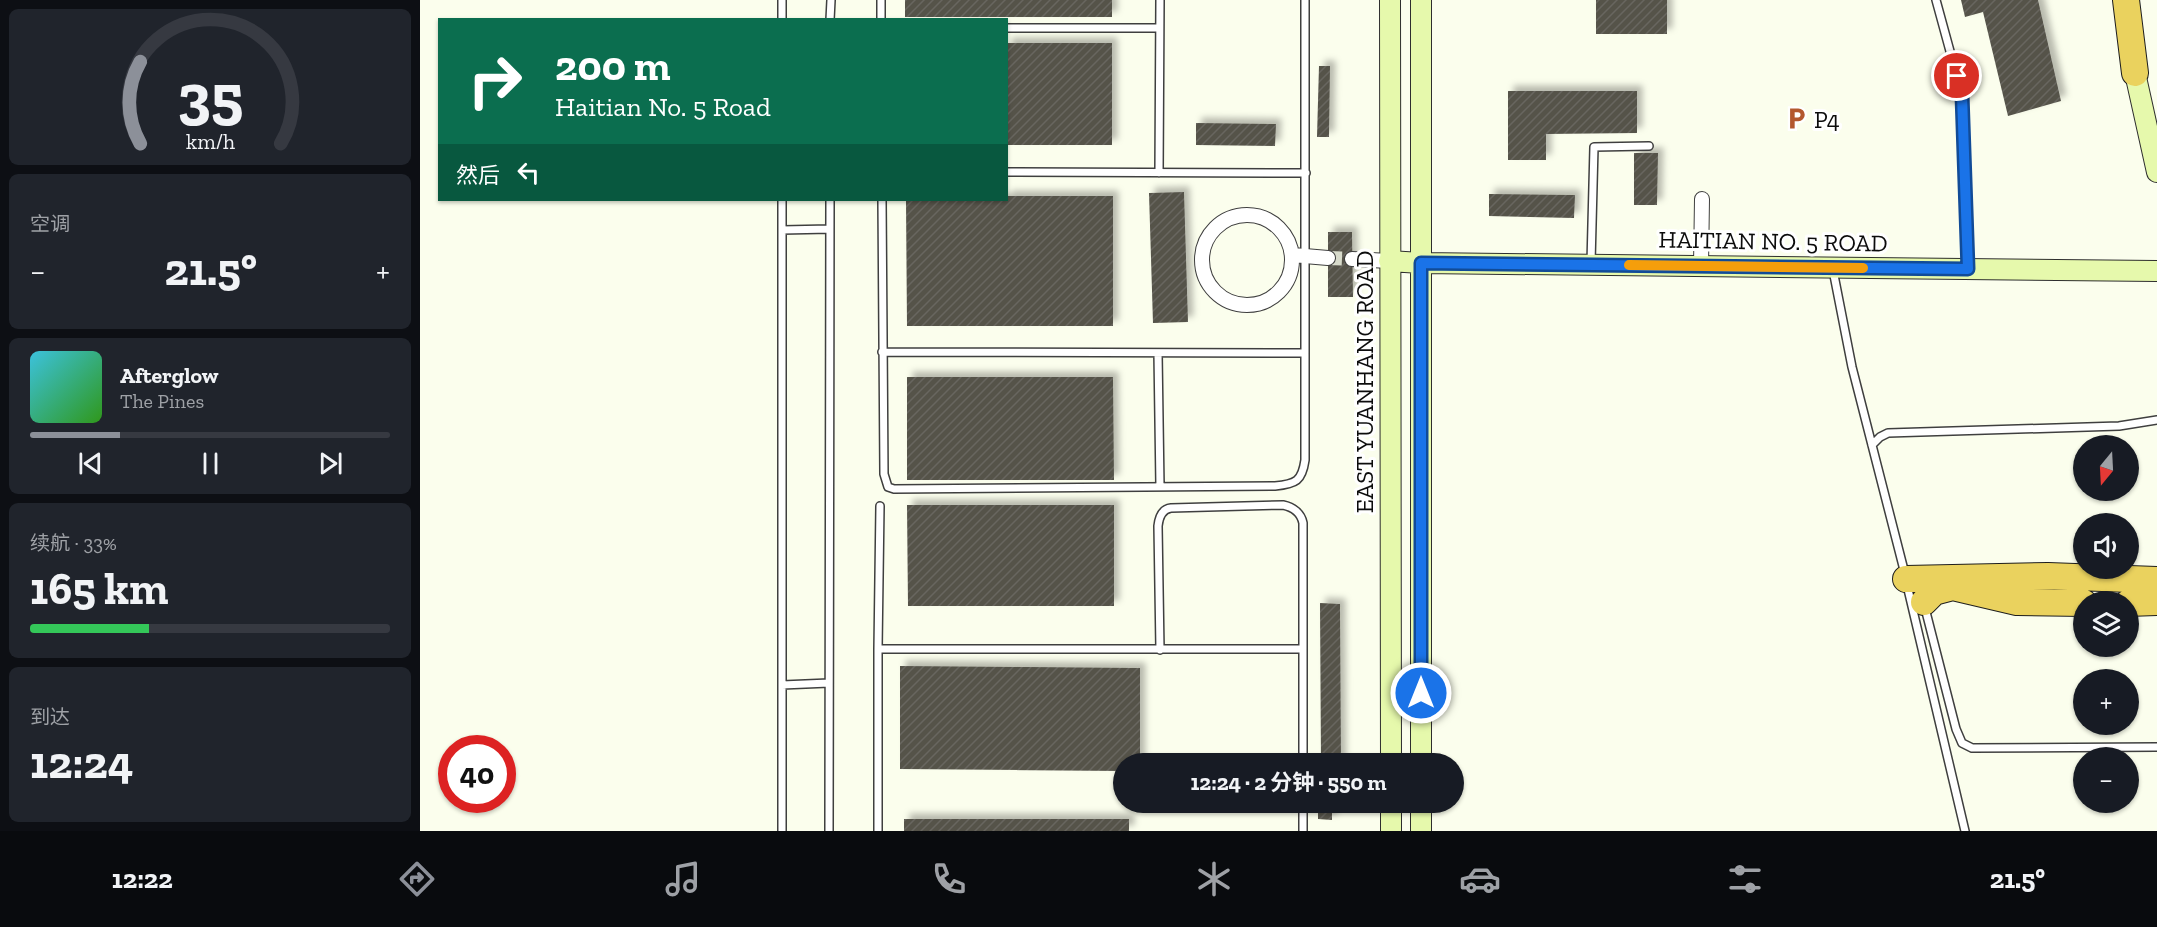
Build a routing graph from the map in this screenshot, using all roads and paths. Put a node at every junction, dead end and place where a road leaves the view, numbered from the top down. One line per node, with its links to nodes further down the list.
1 (782, 0): 11 (lane)
2 (831, 0): 12 (lane)
3 (881, 0): 13 (lane)
4 (1160, 0): 15 (lane)
5 (1305, 0): 21 (lane)
6 (1390, 0): 31 (street, EAST YUANHANG ROAD)
7 (1421, 0): 32 (street)
8 (1936, 0): 36 (lane)
9 (2117, 0): 16 (street)
10 (2126, 0): 16 (highway)
11 (782, 18)
12 (830, 18)
13 (881, 18)
14 (1008, 28): 15 (lane)
15 (1159, 28): 20 (lane)
16 (2135, 73): 19 (street)
17 (1649, 146): 33 (lane)
18 (1008, 172): 20 (lane)
19 (2157, 172)
20 (1159, 173): 21 (lane)
21 (1306, 173): 28 (lane)
22 (1702, 199): 34 (street)
23 (782, 201): 27 (lane)
24 (830, 201): 26 (lane)
25 (882, 201): 38 (lane)
26 (830, 229): 27 (lane); 55 (lane)
27 (782, 230): 56 (lane)
28 (1299, 256): 28 (street); 29 (street); 40 (lane)
29 (1328, 258)
30 (1352, 259): 31 (street)
31 (1389, 261): 32 (street, HAITIAN NO. 5 ROAD); 59 (street, EAST YUANHANG ROAD)
32 (1421, 263): 33 (street, HAITIAN NO. 5 ROAD); 60 (street)
33 (1592, 265): 34 (street, HAITIAN NO. 5 ROAD)
34 (1701, 266): 35 (street, HAITIAN NO. 5 ROAD)
35 (1832, 267): 36 (street, HAITIAN NO. 5 ROAD); 42 (lane)
36 (1968, 269): 37 (street, HAITIAN NO. 5 ROAD)
37 (2157, 271)
38 (882, 352): 39 (lane); 43 (lane)
39 (1158, 353): 40 (lane); 43 (lane)
40 (1305, 354): 43 (lane)
41 (2157, 420): 42 (lane)
42 (1872, 445): 45 (lane)
43 (1160, 487)
44 (880, 506): 52 (lane)
45 (1906, 579): 47 (highway); 70 (lane)
46 (2157, 580): 47 (highway)
47 (2125, 591)
48 (2139, 596): 50 (highway)
49 (1924, 602): 51 (highway); 57 (lane)
50 (2157, 602)
51 (2073, 603)
52 (878, 649): 54 (lane); 66 (lane)
53 (1303, 649): 54 (lane); 54 (lane); 58 (lane)
54 (1160, 650)
55 (829, 683): 56 (lane); 65 (lane)
56 (782, 685): 64 (lane)
57 (2157, 747)
58 (1303, 753)
59 (1391, 753)
60 (1421, 753)
61 (1303, 813): 67 (lane)
62 (1391, 813): 68 (street)
63 (1421, 813): 69 (street)
64 (782, 831)
65 (829, 831)
66 (878, 831)
67 (1303, 831)
68 (1391, 831)
69 (1421, 831)
70 (1965, 831)

